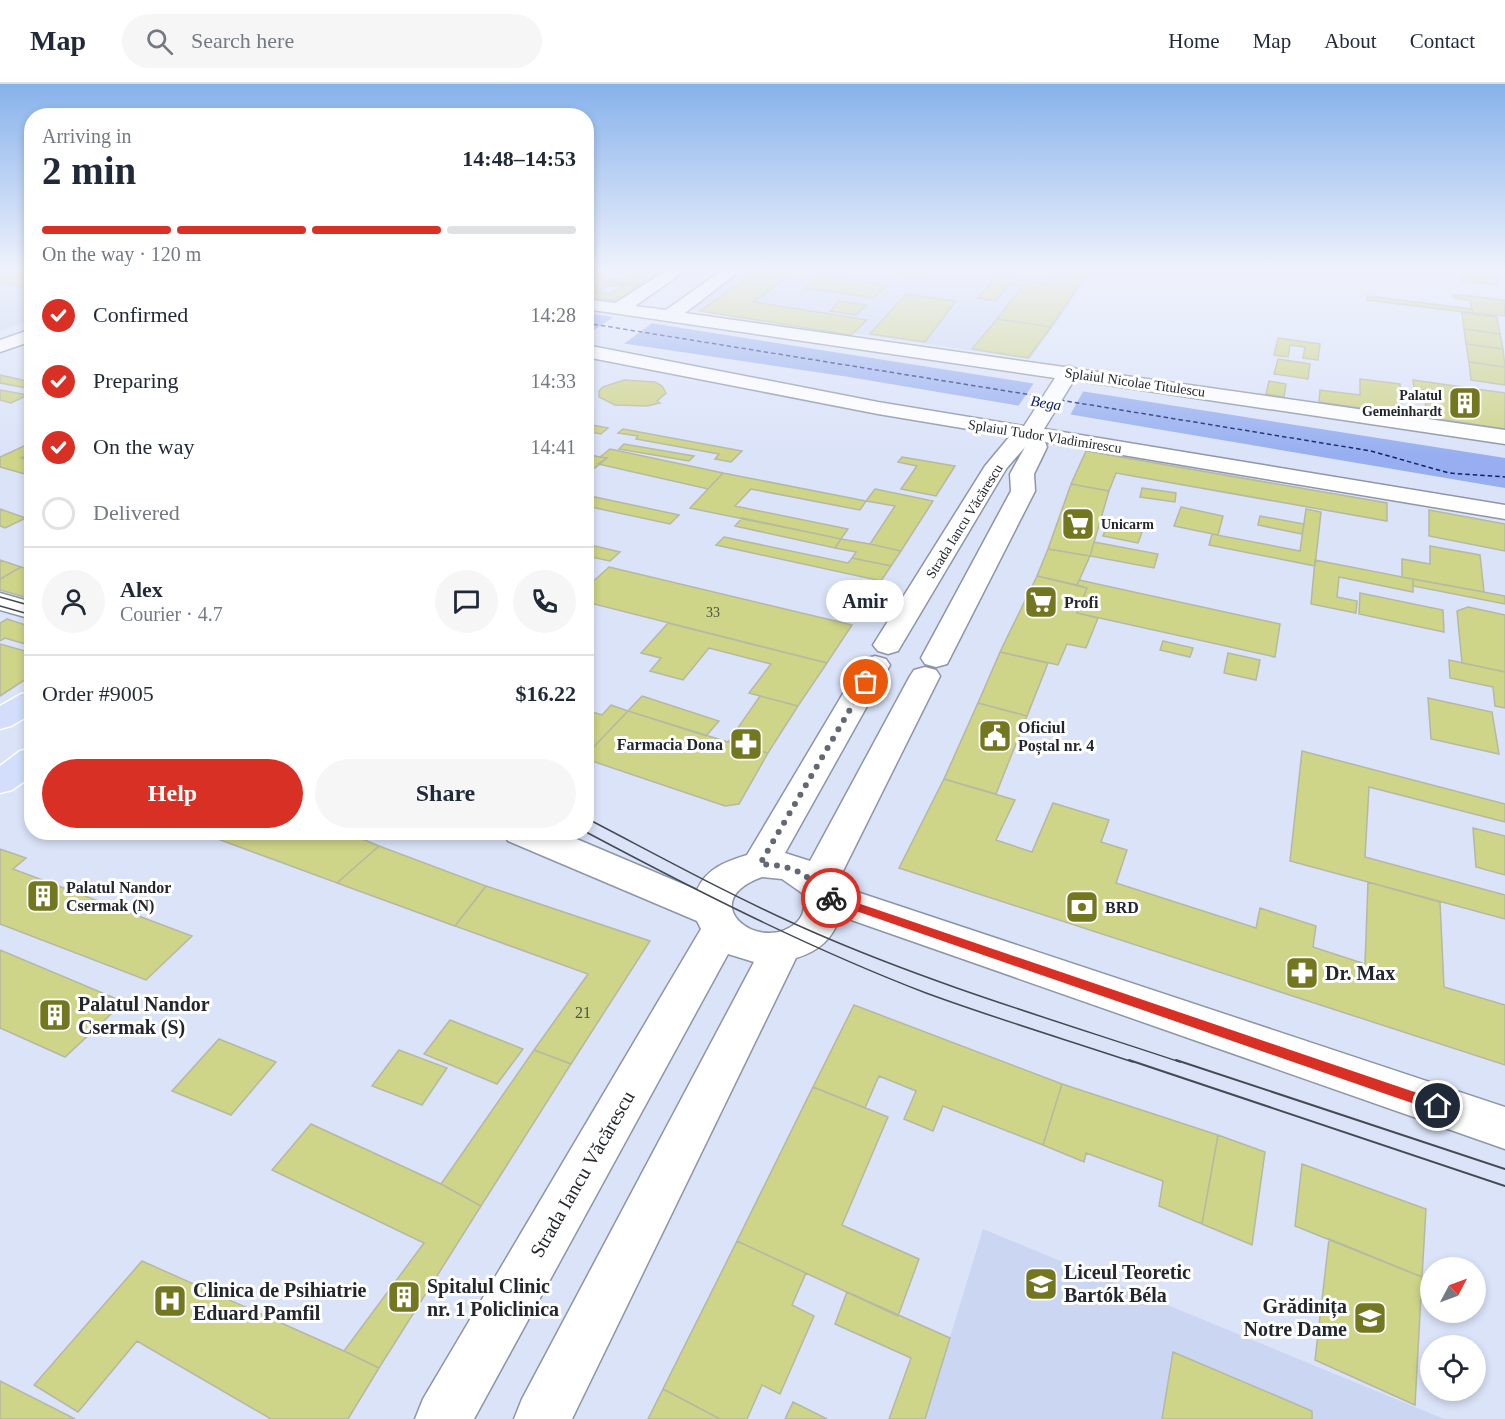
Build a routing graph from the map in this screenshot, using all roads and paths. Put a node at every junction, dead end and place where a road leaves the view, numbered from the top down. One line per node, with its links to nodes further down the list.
1 (764, 330): 7 (street, Splaiul Nicolae Titulescu)
2 (24, 337): 3 (street)
3 (0, 346)
4 (594, 352): 5 (street, Splaiul Tudor Vladimirescu)
5 (616, 356): 6 (street); 8 (street, Splaiul Tudor Vladimirescu)
6 (594, 372)
7 (1066, 376): 8 (street); 9 (street, Splaiul Nicolae Titulescu)
8 (1033, 429): 10 (street, Splaiul Tudor Vladimirescu); 13 (street, Strada Iancu Văcărescu); 14 (street, Strada Iancu Văcărescu)
9 (1505, 437)
10 (1505, 512)
11 (0, 601): 12 (street)
12 (24, 608)
13 (882, 655): 14 (street); 20 (street, Strada Iancu Văcărescu)
14 (931, 667): 21 (street, Strada Iancu Văcărescu)
15 (24, 705): 16 (main road)
16 (0, 719)
17 (24, 765): 18 (main road)
18 (0, 782)
19 (544, 840): 22 (street)
20 (760, 864): 21 (street); 22 (street)
21 (819, 890): 23 (street); 24 (street)
22 (716, 921): 23 (street); 25 (street, Strada Iancu Văcărescu)
23 (782, 947): 26 (street)
24 (1505, 1128)
25 (443, 1419)
26 (542, 1419)

